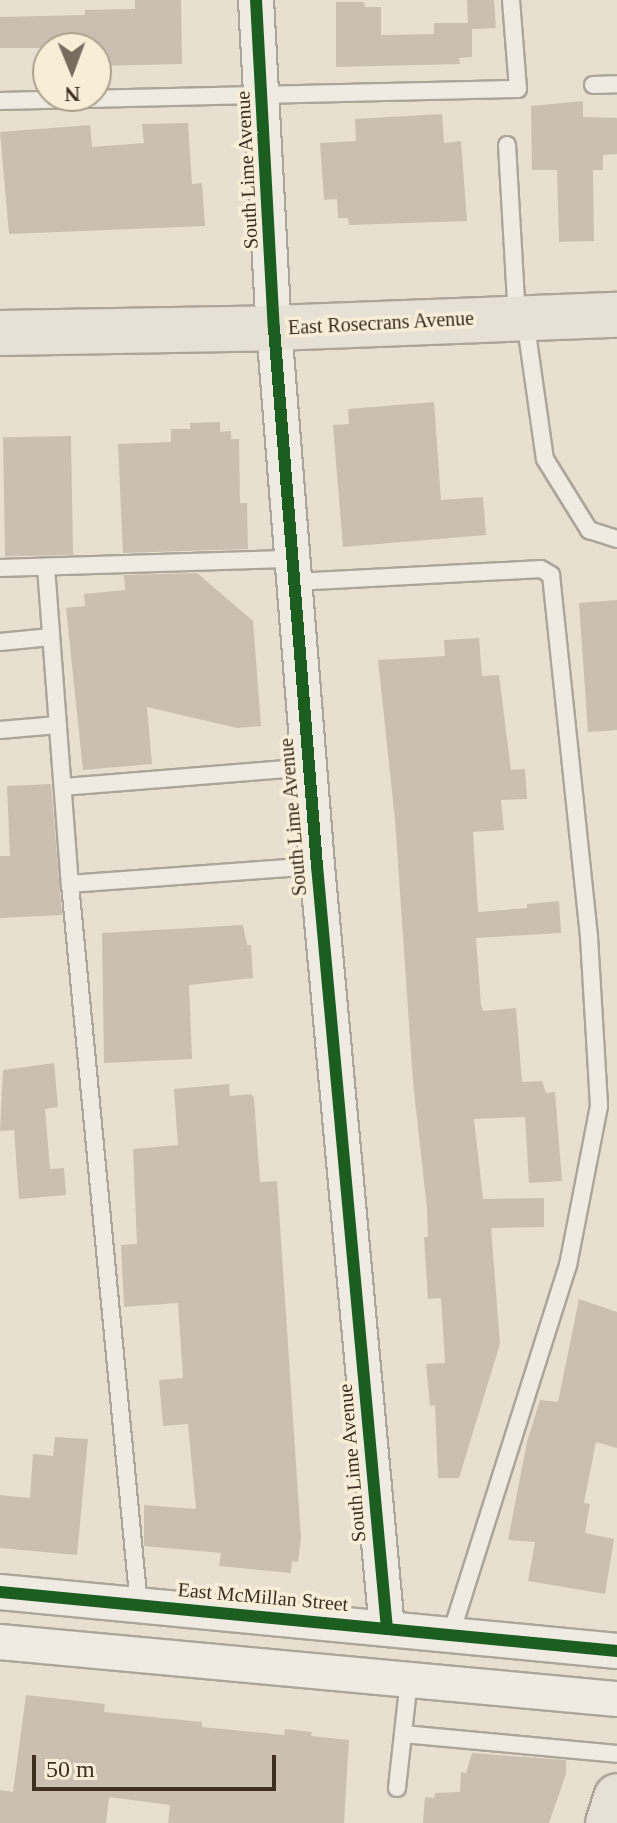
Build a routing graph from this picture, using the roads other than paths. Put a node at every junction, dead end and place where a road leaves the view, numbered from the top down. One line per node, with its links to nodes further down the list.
1 (256, 0): 5 (street, South Lime Avenue)
2 (511, 0): 5 (lane)
3 (617, 84): 4 (lane)
4 (593, 85)
5 (263, 95): 6 (lane); 10 (street, South Lime Avenue)
6 (0, 101)
7 (507, 145): 9 (lane)
8 (617, 315): 9 (main road, East Rosecrans Avenue)
9 (521, 318): 10 (main road, East Rosecrans Avenue); 12 (lane)
10 (274, 328): 11 (main road, East Rosecrans Avenue); 15 (street, South Lime Avenue)
11 (0, 333)
12 (617, 539)
13 (46, 567): 14 (lane); 15 (lane); 16 (lane)
14 (0, 568)
15 (294, 571): 20 (street, South Lime Avenue); 27 (lane)
16 (51, 637): 17 (lane); 18 (lane)
17 (0, 642)
18 (58, 725): 19 (lane); 21 (lane)
19 (0, 730)
20 (309, 767): 21 (lane); 22 (street, South Lime Avenue)
21 (63, 787): 23 (lane)
22 (317, 866): 23 (lane); 26 (street, South Lime Avenue)
23 (70, 884): 25 (lane)
24 (0, 1592): 25 (street, East McMillan Street)
25 (139, 1606): 26 (street, East McMillan Street)
26 (387, 1629): 27 (street, East McMillan Street)
27 (450, 1636): 29 (street, East McMillan Street)
28 (0, 1642): 30 (street)
29 (617, 1651)
30 (409, 1680): 31 (street); 32 (lane)
31 (617, 1699)
32 (403, 1734): 33 (lane); 34 (lane)
33 (617, 1754)
34 (397, 1788)
35 (617, 1796): 36 (main road)
36 (608, 1823)

